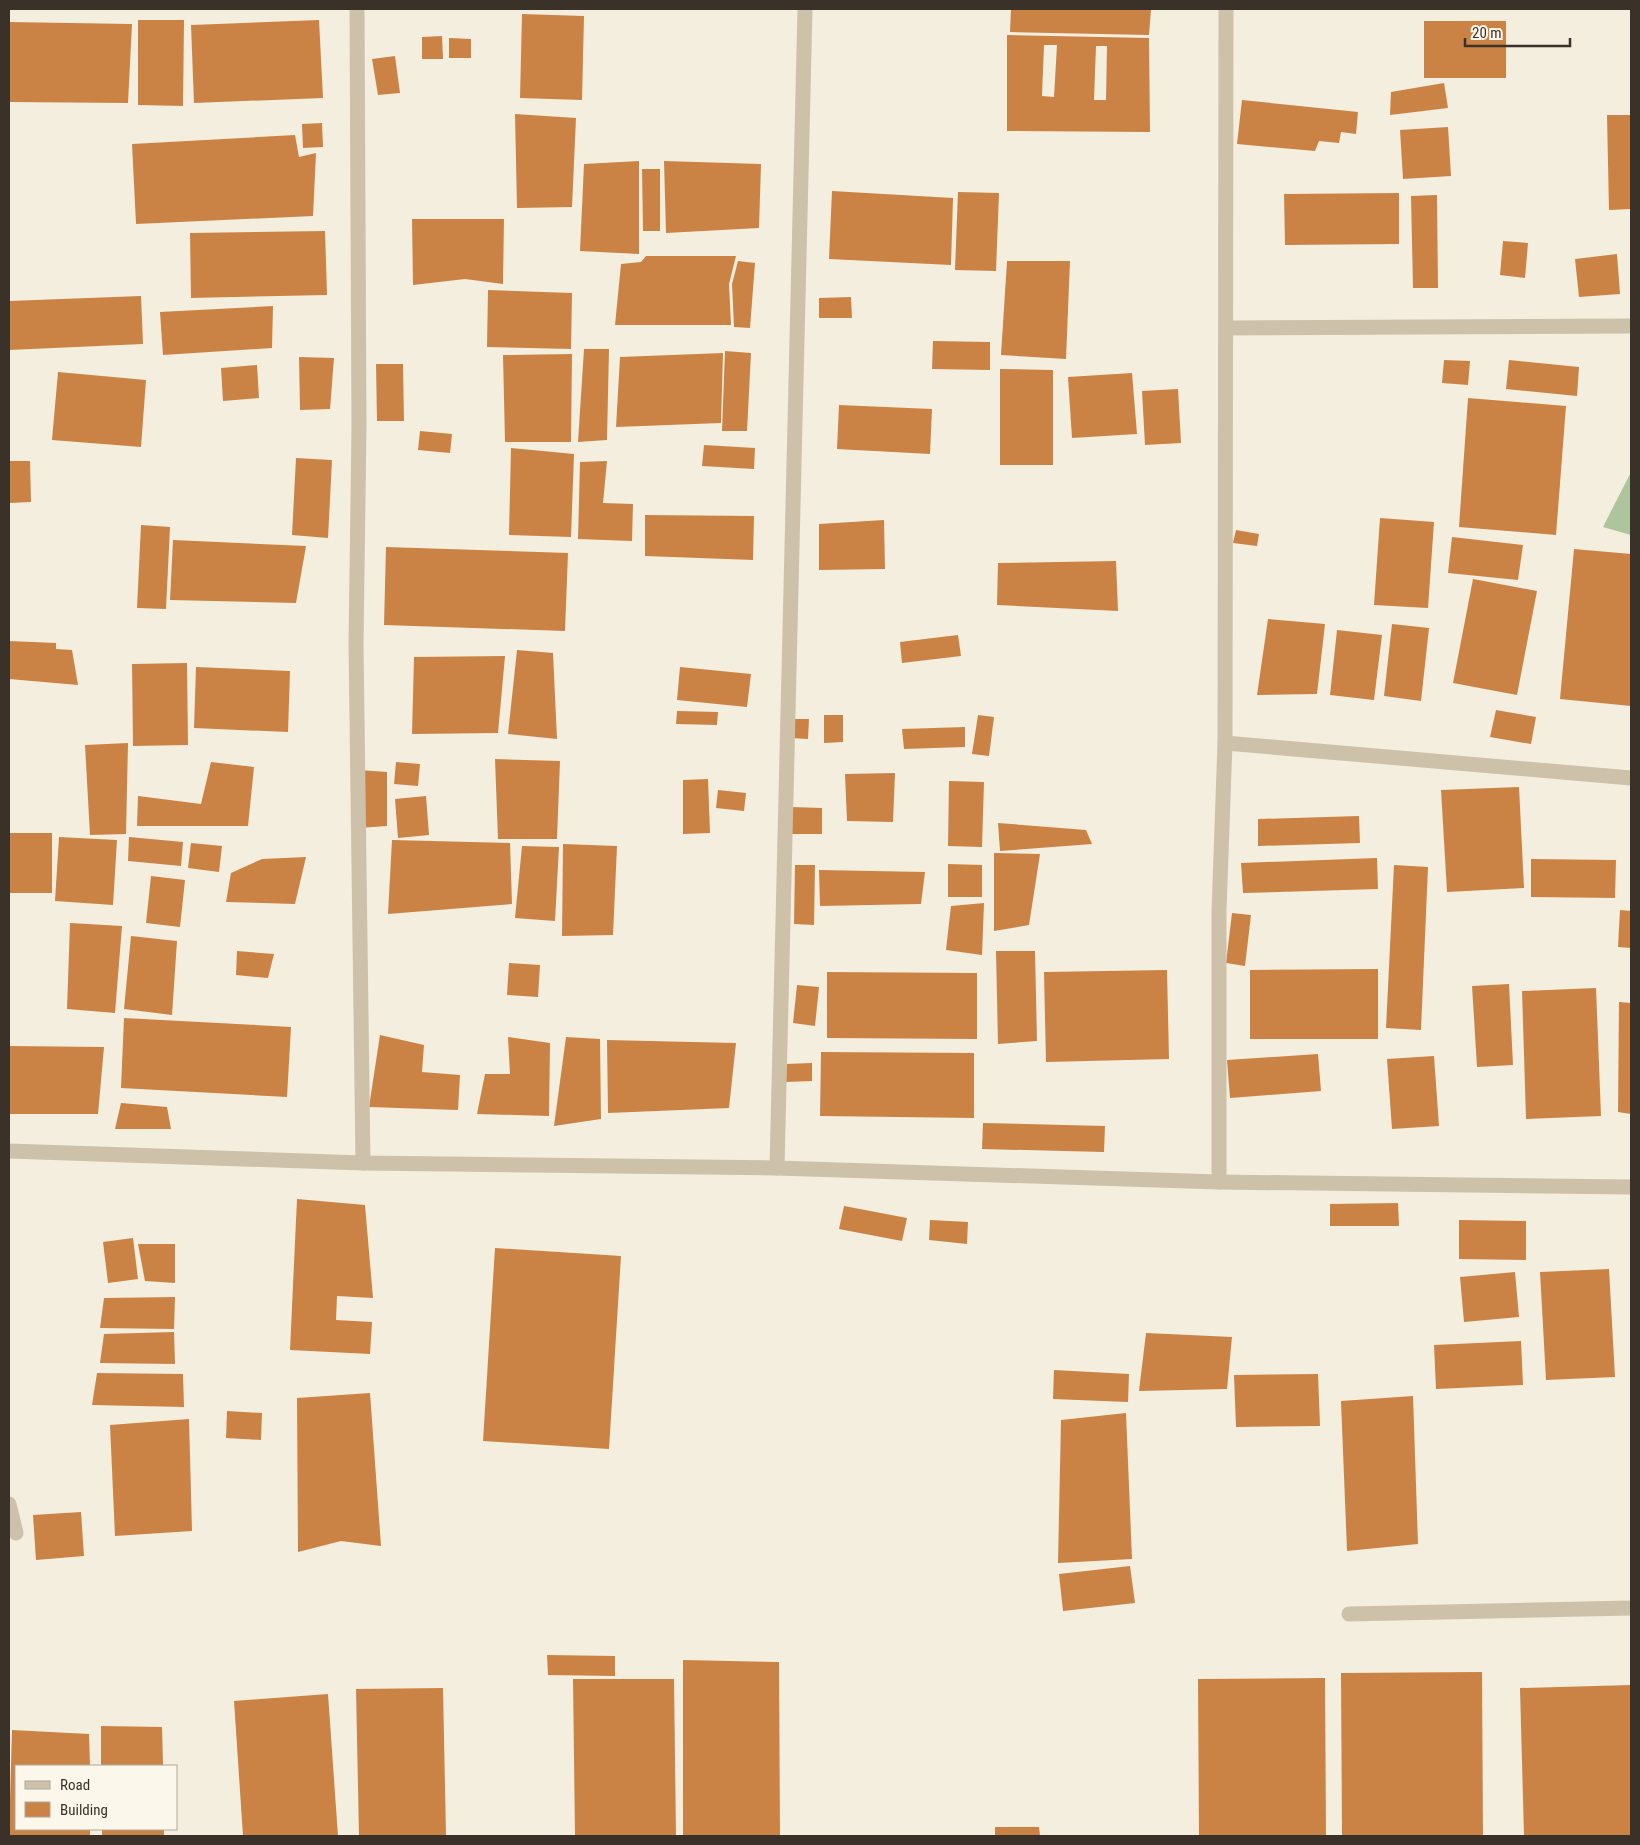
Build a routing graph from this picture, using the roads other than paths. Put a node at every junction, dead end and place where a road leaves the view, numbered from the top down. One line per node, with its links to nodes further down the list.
1 (357, 9): 9 (street)
2 (805, 9): 10 (street)
3 (1226, 9): 5 (street)
4 (1631, 326): 5 (street)
5 (1226, 328): 6 (street)
6 (1226, 743): 7 (street); 11 (street)
7 (1631, 778)
8 (9, 1151): 9 (street)
9 (363, 1163): 10 (street)
10 (777, 1168): 11 (street)
11 (1219, 1182): 12 (street)
12 (1631, 1187)
13 (9, 1504): 14 (street)
14 (16, 1533)
15 (1631, 1608): 16 (street)
16 (1349, 1614)

